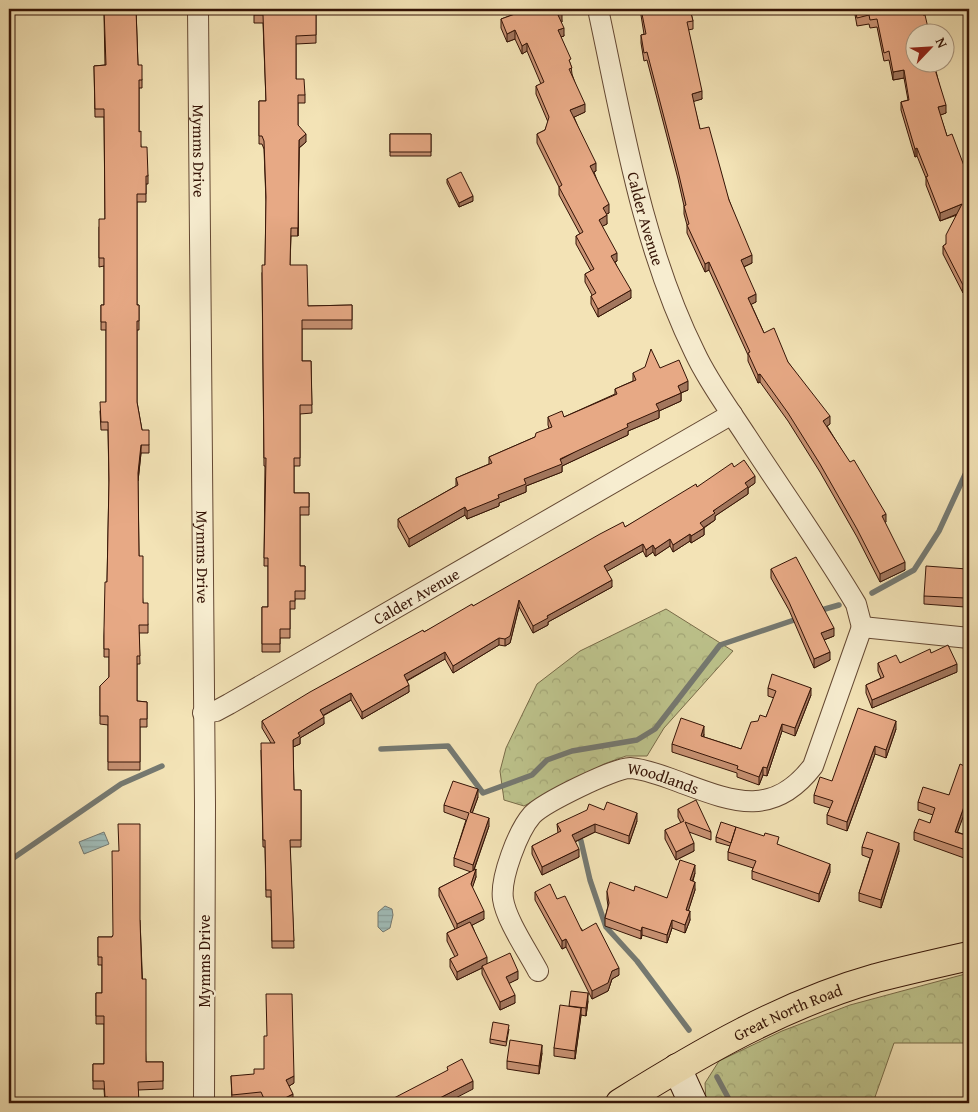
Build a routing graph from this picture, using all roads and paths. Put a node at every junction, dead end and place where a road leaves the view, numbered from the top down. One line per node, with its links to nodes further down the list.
1 (198, 9): 6 (street, Mymms Drive)
2 (598, 9): 3 (street, Calder Avenue)
3 (732, 414): 4 (street, Calder Avenue); 6 (street, Calder Avenue)
4 (862, 627): 5 (street); 8 (street, Woodlands)
5 (969, 638)
6 (203, 713): 10 (street, Mymms Drive)
7 (969, 956): 9 (main road, Great North Road)
8 (538, 971)
9 (677, 1068): 11 (main road, Great North Road); 12 (street)
10 (204, 1103)
11 (620, 1103)
12 (693, 1103)

